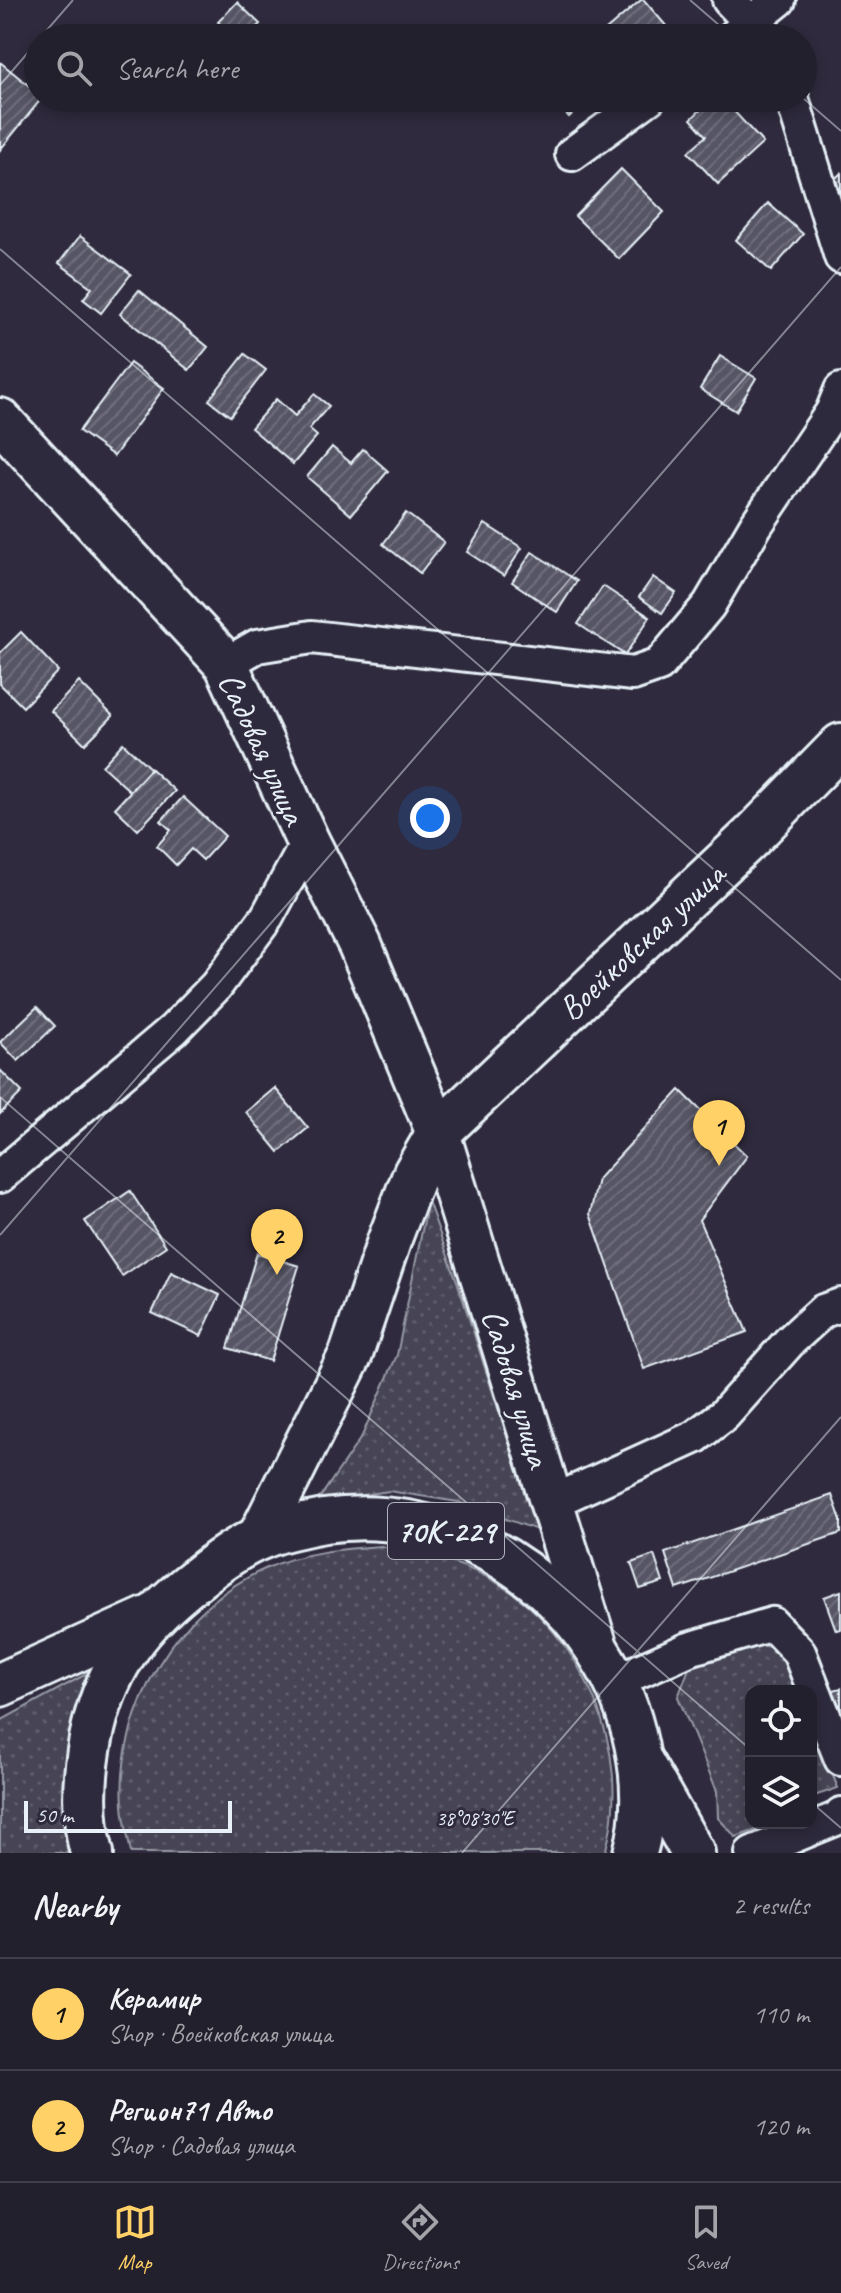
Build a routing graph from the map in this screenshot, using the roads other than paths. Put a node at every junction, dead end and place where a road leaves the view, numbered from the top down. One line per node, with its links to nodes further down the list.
1 (729, 0): 3 (street)
2 (779, 0): 4 (street)
3 (743, 24)
4 (756, 24)
5 (630, 112): 7 (street)
6 (796, 112): 8 (street)
7 (572, 154)
8 (841, 257)
9 (841, 390): 11 (street)
10 (0, 420): 11 (main road, Садовая улица)
11 (226, 664): 13 (main road, Садовая улица)
12 (841, 745): 14 (main road, Воейковская улица)
13 (308, 842): 14 (main road, Садовая улица); 15 (street)
14 (438, 1133): 17 (main road, Садовая улица); 18 (main road)
15 (0, 1176)
16 (841, 1305): 17 (street)
17 (552, 1502): 20 (main road, Садовая улица)
18 (259, 1538): 19 (main road, 70К-229); 20 (main road, 70К-229)
19 (152, 1616): 22 (main road, 70К-229); 26 (main road, 70К-229)
20 (595, 1644): 21 (main road, 70К-229)
21 (616, 1681): 23 (main road, 70К-229); 24 (street)
22 (0, 1685)
23 (638, 1755): 27 (main road, 70К-229); 28 (main road, 70К-229)
24 (841, 1759)
25 (841, 1814): 29 (street)
26 (92, 1853)
27 (635, 1853)
28 (693, 1853)
29 (752, 1853)

